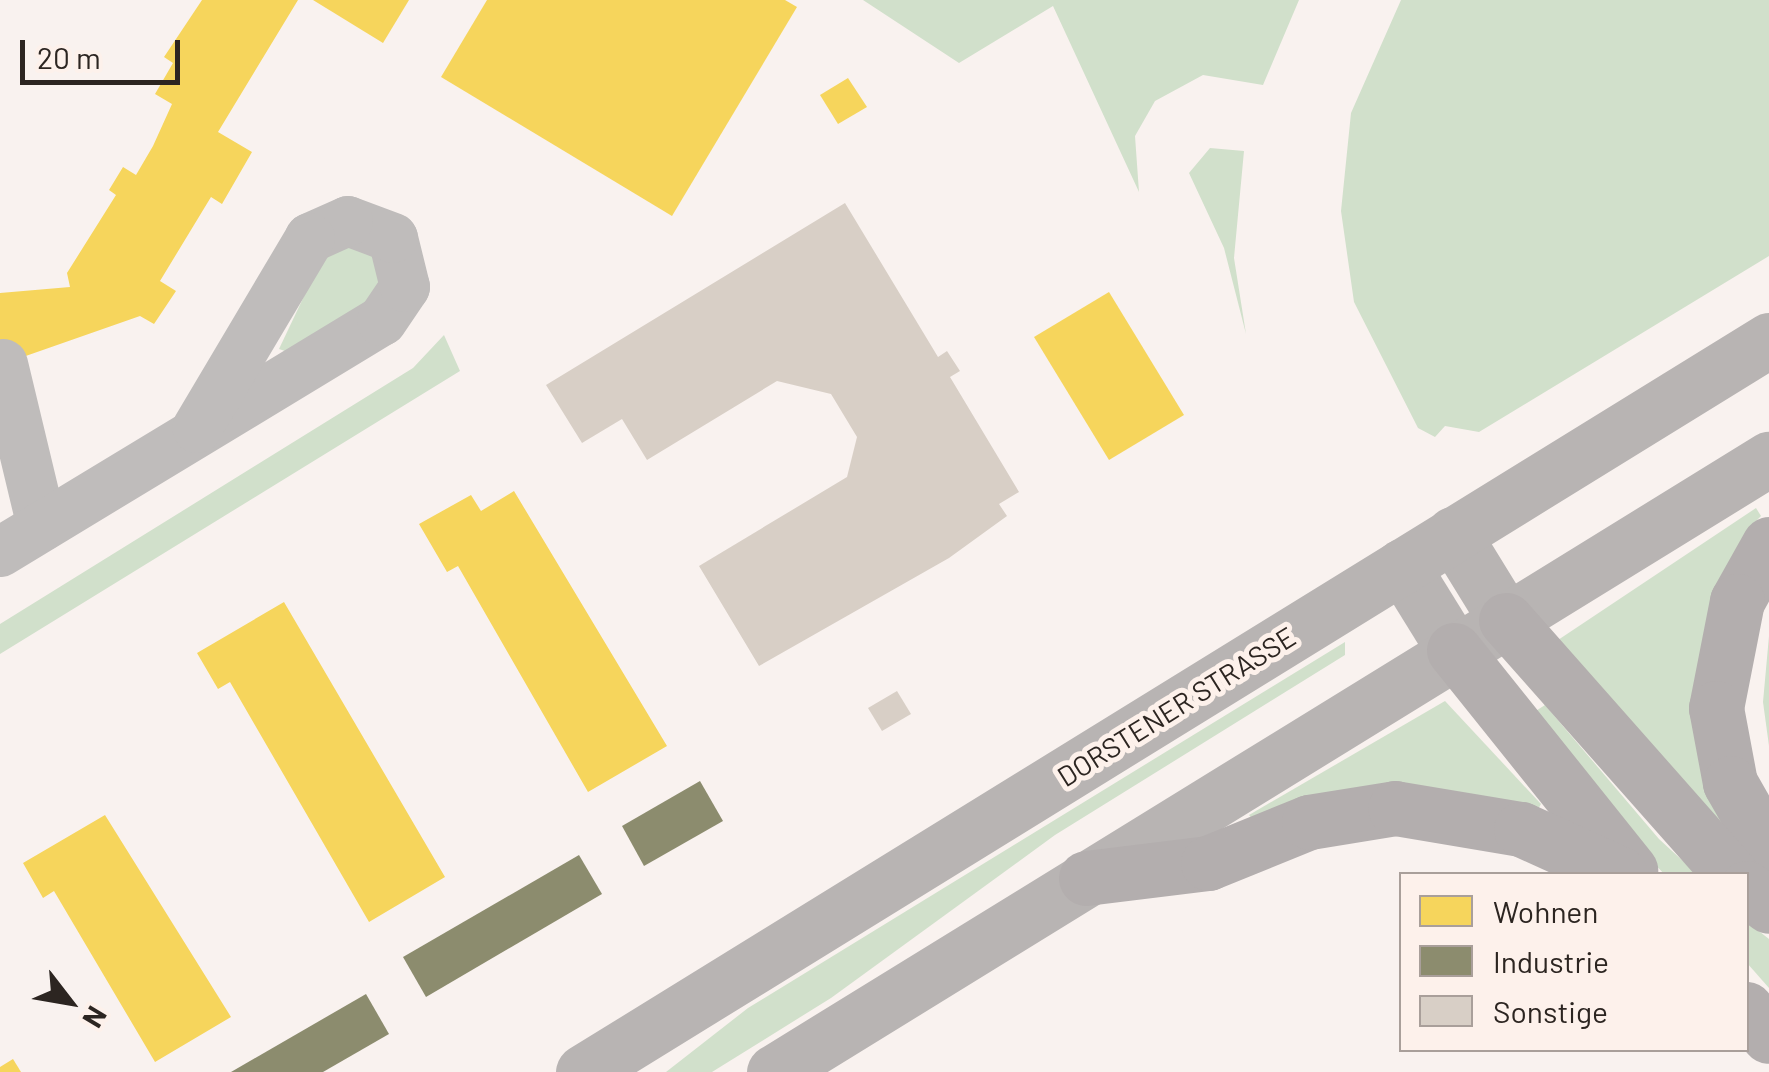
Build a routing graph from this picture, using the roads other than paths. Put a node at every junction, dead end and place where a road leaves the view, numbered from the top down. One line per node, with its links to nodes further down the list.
1 (1769, 340): 6 (main road, DORSTENER STRASSE)
2 (3, 364): 5 (street)
3 (197, 428): 5 (street)
4 (1769, 458): 10 (main road)
5 (42, 526): 8 (street)
6 (1454, 534): 9 (main road, DORSTENER STRASSE); 10 (main road)
7 (1769, 544): 12 (highway)
8 (0, 552)
9 (1402, 566): 11 (main road); 21 (main road, DORSTENER STRASSE)
10 (1506, 620): 11 (main road); 15 (highway)
11 (1454, 650): 14 (highway); 16 (main road)
12 (1769, 851)
13 (1616, 872): 16 (highway)
14 (1632, 872)
15 (1729, 872)
16 (1086, 878): 22 (main road)
17 (1749, 890): 18 (highway)
18 (1769, 906)
19 (1749, 1013): 20 (highway)
20 (1769, 1036)
21 (583, 1072)
22 (774, 1072)

